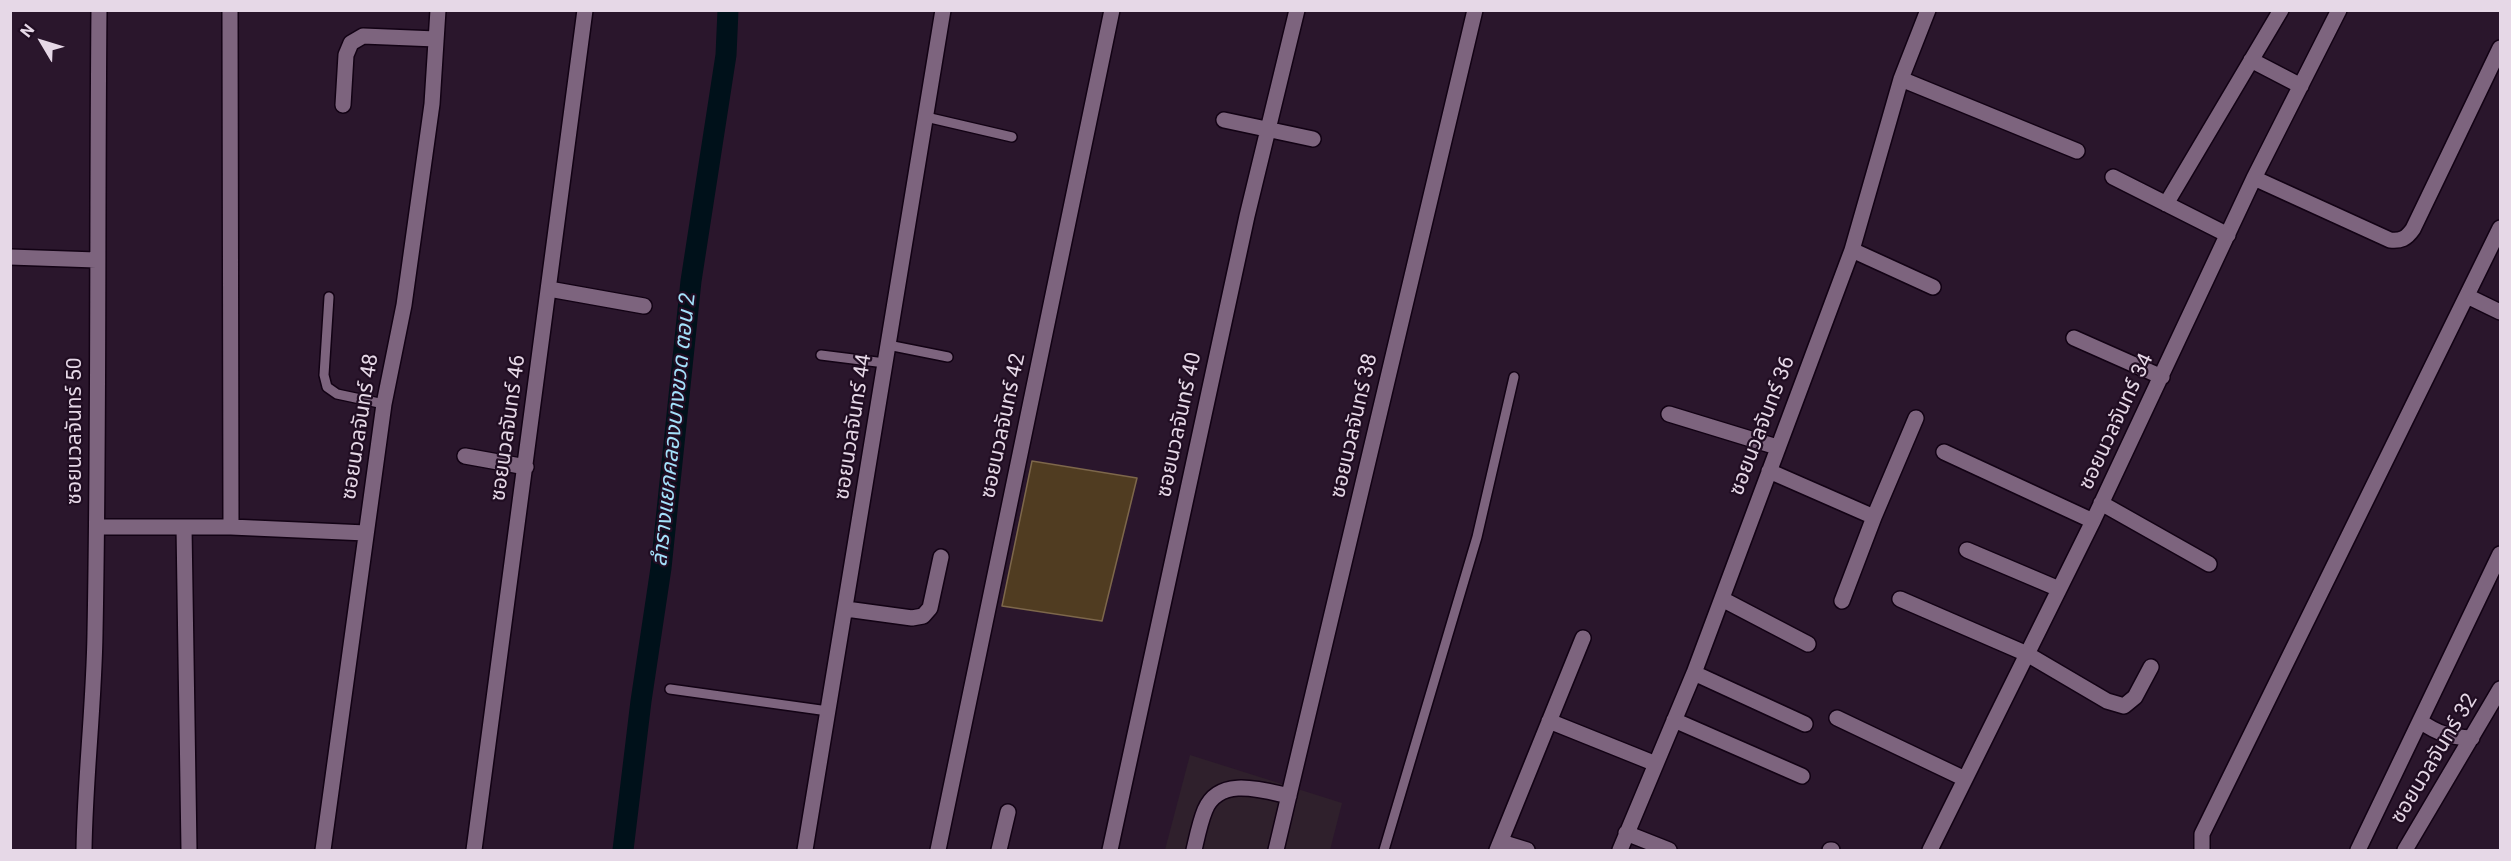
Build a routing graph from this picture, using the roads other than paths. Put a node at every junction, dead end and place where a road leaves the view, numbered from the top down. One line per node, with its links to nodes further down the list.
1 (99, 10): 31 (street, ซอยนวลจันทร์ 50)
2 (230, 10): 58 (street)
3 (438, 10): 12 (street, ซอยนวลจันทร์ 48)
4 (585, 10): 33 (street, ซอยนวลจันทร์ 46)
5 (943, 10): 18 (street, ซอยนวลจันทร์ 44)
6 (1112, 10): 95 (street, ซอยนวลจันทร์ 42)
7 (1297, 10): 20 (street, ซอยนวลจันทร์ 40)
8 (1475, 10): 86 (street, ซอยนวลจันทร์ 38)
9 (1928, 10): 15 (street, ซอยนวลจันทร์ 36)
10 (2281, 10): 14 (street)
11 (2339, 10): 16 (street, ซอยนวลจันทร์ 34)
12 (436, 39): 17 (street); 45 (street, ซอยนวลจันทร์ 48)
13 (2500, 48): 25 (street)
14 (2252, 60): 16 (street); 26 (street)
15 (1901, 79): 23 (street); 29 (street, ซอยนวลจันทร์ 36)
16 (2301, 86): 25 (street, ซอยนวลจันทร์ 34)
17 (343, 105)
18 (926, 117): 21 (lane); 39 (street, ซอยนวลจันทร์ 44)
19 (1224, 120): 20 (street)
20 (1268, 130): 22 (street); 97 (street, ซอยนวลจันทร์ 40)
21 (1012, 137)
22 (1313, 139)
23 (2077, 151)
24 (2114, 177): 26 (street)
25 (2254, 178): 28 (street, ซอยนวลจันทร์ 34)
26 (2166, 204): 28 (street)
27 (2500, 228): 34 (street)
28 (2228, 235): 44 (street, ซอยนวลจันทร์ 34)
29 (1852, 249): 32 (street); 48 (street, ซอยนวลจันทร์ 36)
30 (10, 257): 31 (street)
31 (96, 260): 56 (street, ซอยนวลจันทร์ 50)
32 (1933, 286)
33 (549, 289): 36 (street); 51 (street, ซอยนวลจันทร์ 46)
34 (2467, 296): 37 (street); 105 (street)
35 (329, 297): 45 (lane)
36 (644, 306)
37 (2500, 312)
38 (2074, 338): 44 (street)
39 (888, 345): 41 (lane); 42 (street, ซอยนวลจันทร์ 44)
40 (821, 355): 42 (lane)
41 (948, 357)
42 (885, 363): 68 (street, ซอยนวลจันทร์ 44)
43 (1514, 376): 100 (lane)
44 (2162, 377): 53 (street, ซอยนวลจันทร์ 34)
45 (384, 404): 59 (street, ซอยนวลจันทร์ 48)
46 (1669, 414): 48 (street)
47 (1916, 418): 54 (street)
48 (1777, 447): 52 (street, ซอยนวลจันทร์ 36)
49 (1944, 452): 55 (street)
50 (465, 456): 51 (street)
51 (525, 467): 93 (street, ซอยนวลจันทร์ 46)
52 (1768, 471): 54 (street); 65 (street, ซอยนวลจันทร์ 36)
53 (2101, 503): 55 (street, ซอยนวลจันทร์ 34); 63 (street)
54 (1874, 517): 67 (street)
55 (2093, 521): 64 (street, ซอยนวลจันทร์ 34)
56 (97, 527): 57 (street); 90 (street, ซอยนวลจันทร์ 50)
57 (184, 527): 58 (street); 91 (street)
58 (231, 527): 59 (street)
59 (366, 533): 92 (street, ซอยนวลจันทร์ 48)
60 (1967, 550): 64 (street)
61 (2500, 554): 79 (street)
62 (941, 557): 68 (street)
63 (2209, 564)
64 (2059, 589): 71 (street, ซอยนวลจันทร์ 34)
65 (1722, 598): 70 (street); 73 (street, ซอยนวลจันทร์ 36)
66 (1900, 599): 71 (street)
67 (1842, 601)
68 (846, 609): 76 (street, ซอยนวลจันทร์ 44)
69 (1583, 638): 80 (street)
70 (1808, 644)
71 (2027, 654): 72 (street); 85 (street, ซอยนวลจันทร์ 34)
72 (2151, 667)
73 (1694, 673): 78 (street, ซอยนวลจันทร์ 36); 81 (street)
74 (670, 689): 76 (lane)
75 (2500, 689): 82 (street, ซอยนวลจันทร์ 32)
76 (828, 711): 94 (street, ซอยนวลจันทร์ 44)
77 (1837, 718): 85 (street)
78 (1674, 720): 83 (street, ซอยนวลจันทร์ 36); 84 (street)
79 (2420, 721): 82 (street); 106 (street)
80 (1549, 722): 83 (street); 89 (street)
81 (1805, 724)
82 (2472, 738): 107 (street, ซอยนวลจันทร์ 32)
83 (1656, 764): 88 (street, ซอยนวลจันทร์ 36)
84 (1802, 776)
85 (1965, 779): 104 (street, ซอยนวลจันทร์ 34)
86 (1289, 796): 98 (street); 99 (street, ซอยนวลจันทร์ 38)
87 (1008, 812): 96 (street)
88 (1626, 833): 102 (street, ซอยนวลจันทร์ 36); 103 (street)
89 (1499, 846): 101 (street)
90 (84, 850)
91 (189, 850)
92 (322, 850)
93 (474, 850)
94 (805, 850)
95 (938, 850)
96 (999, 850)
97 (1110, 850)
98 (1194, 850)
99 (1276, 850)
100 (1384, 850)
101 (1527, 850)
102 (1620, 850)
103 (1669, 850)
104 (1930, 850)
105 (2202, 850)
106 (2358, 850)
107 (2405, 850)

